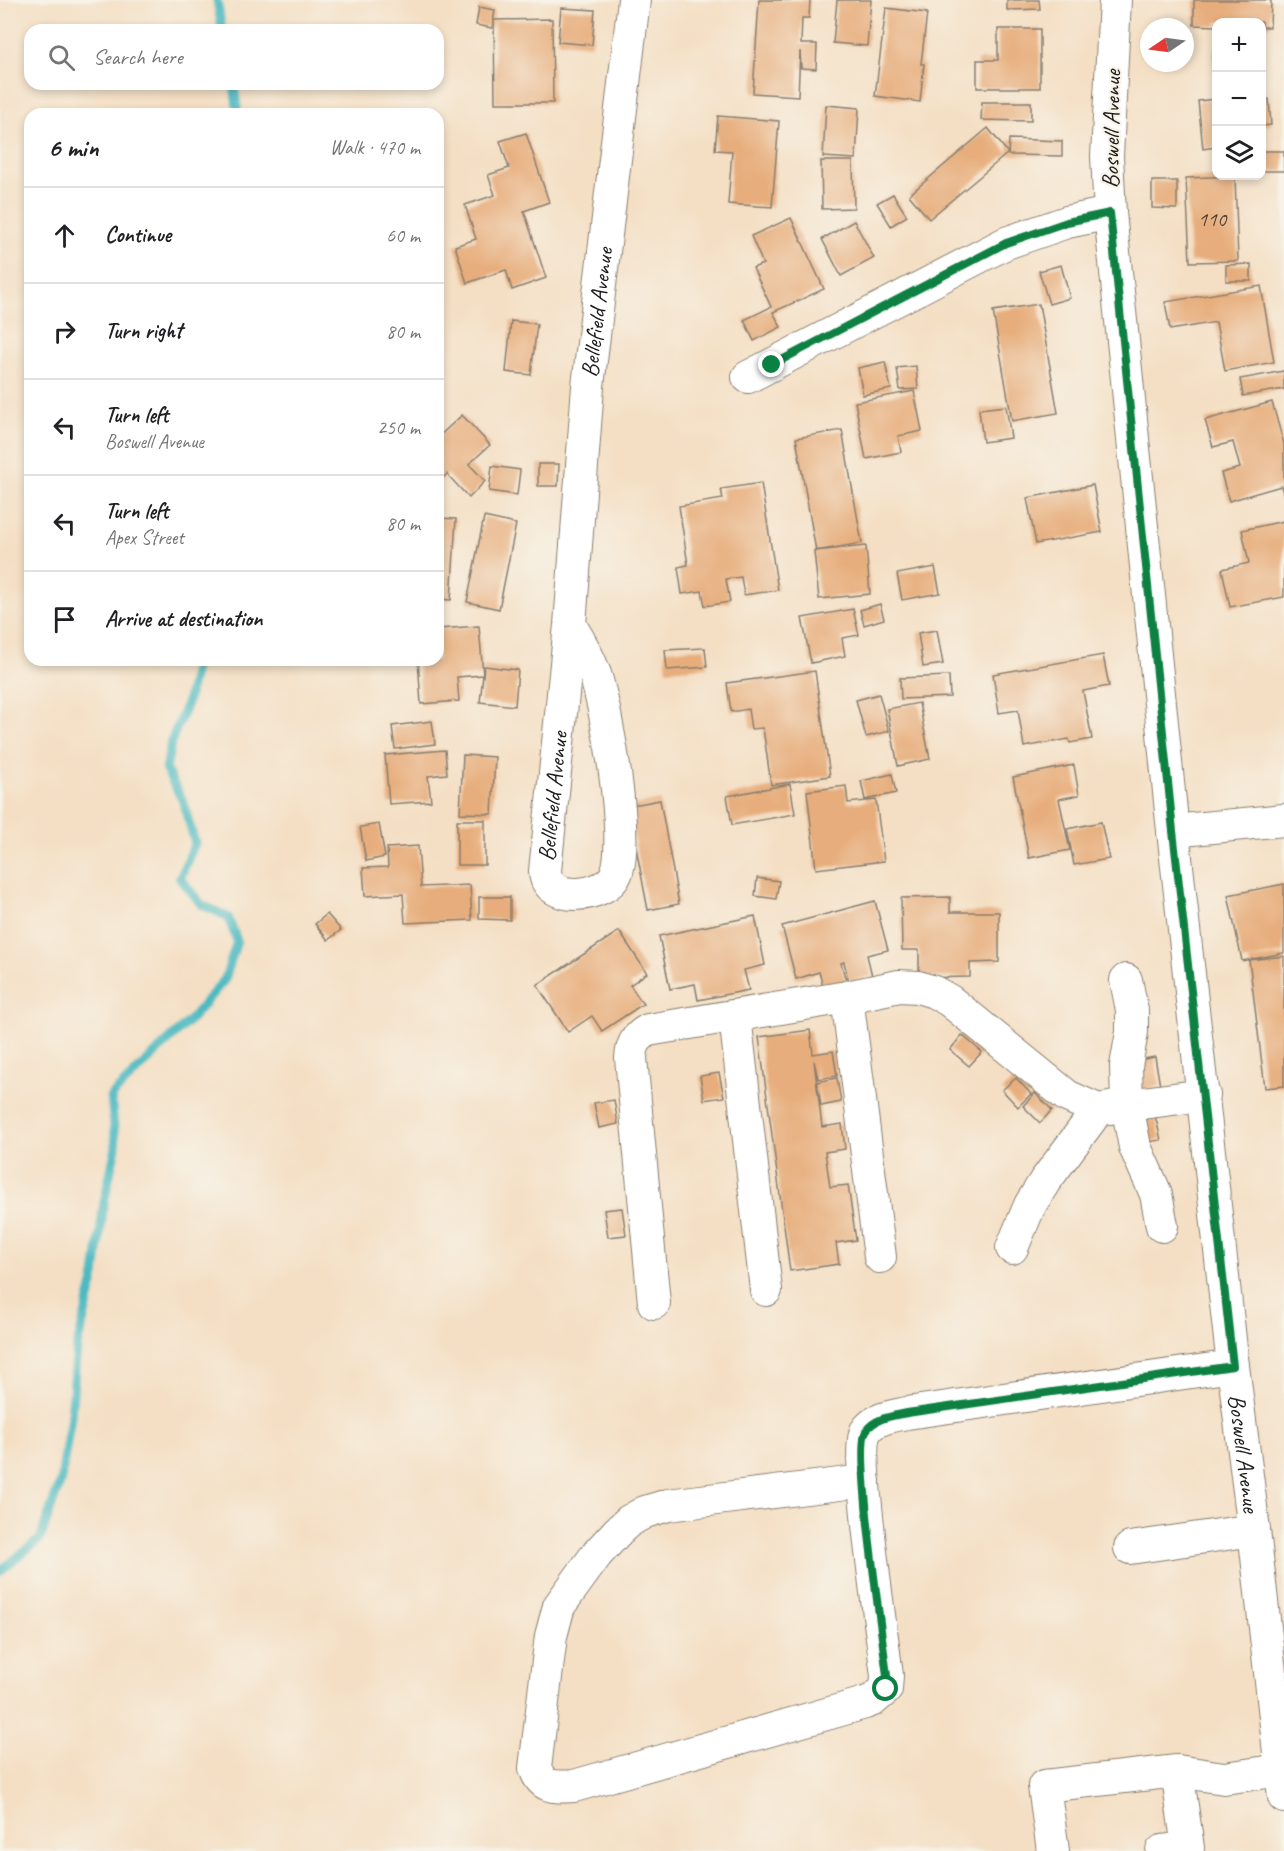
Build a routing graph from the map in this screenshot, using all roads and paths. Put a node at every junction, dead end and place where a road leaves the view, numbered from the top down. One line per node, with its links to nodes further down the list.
1 (634, 0): 5 (street, Bellefield Avenue)
2 (1115, 0): 3 (street, Boswell Avenue)
3 (1110, 213): 4 (street); 7 (street, Boswell Avenue)
4 (748, 377)
5 (570, 626): 5 (street, Bellefield Avenue)
6 (1284, 820): 7 (street)
7 (1173, 831): 11 (street, Boswell Avenue)
8 (1126, 980): 12 (street)
9 (848, 997): 10 (street); 12 (street); 15 (street)
10 (735, 1016): 16 (street); 17 (street)
11 (1204, 1095): 12 (street); 18 (street, Boswell Avenue)
12 (1113, 1107): 13 (street); 14 (street)
13 (1162, 1226)
14 (1012, 1248)
15 (880, 1257)
16 (766, 1290)
17 (654, 1303)
18 (1233, 1366): 19 (street); 20 (street, Boswell Avenue)
19 (864, 1481): 19 (street)
20 (1254, 1530): 21 (street); 23 (street, Boswell Avenue)
21 (1130, 1548)
22 (1177, 1771): 23 (street); 24 (street); 25 (street)
23 (1283, 1783)
24 (1053, 1851)
25 (1162, 1851)

